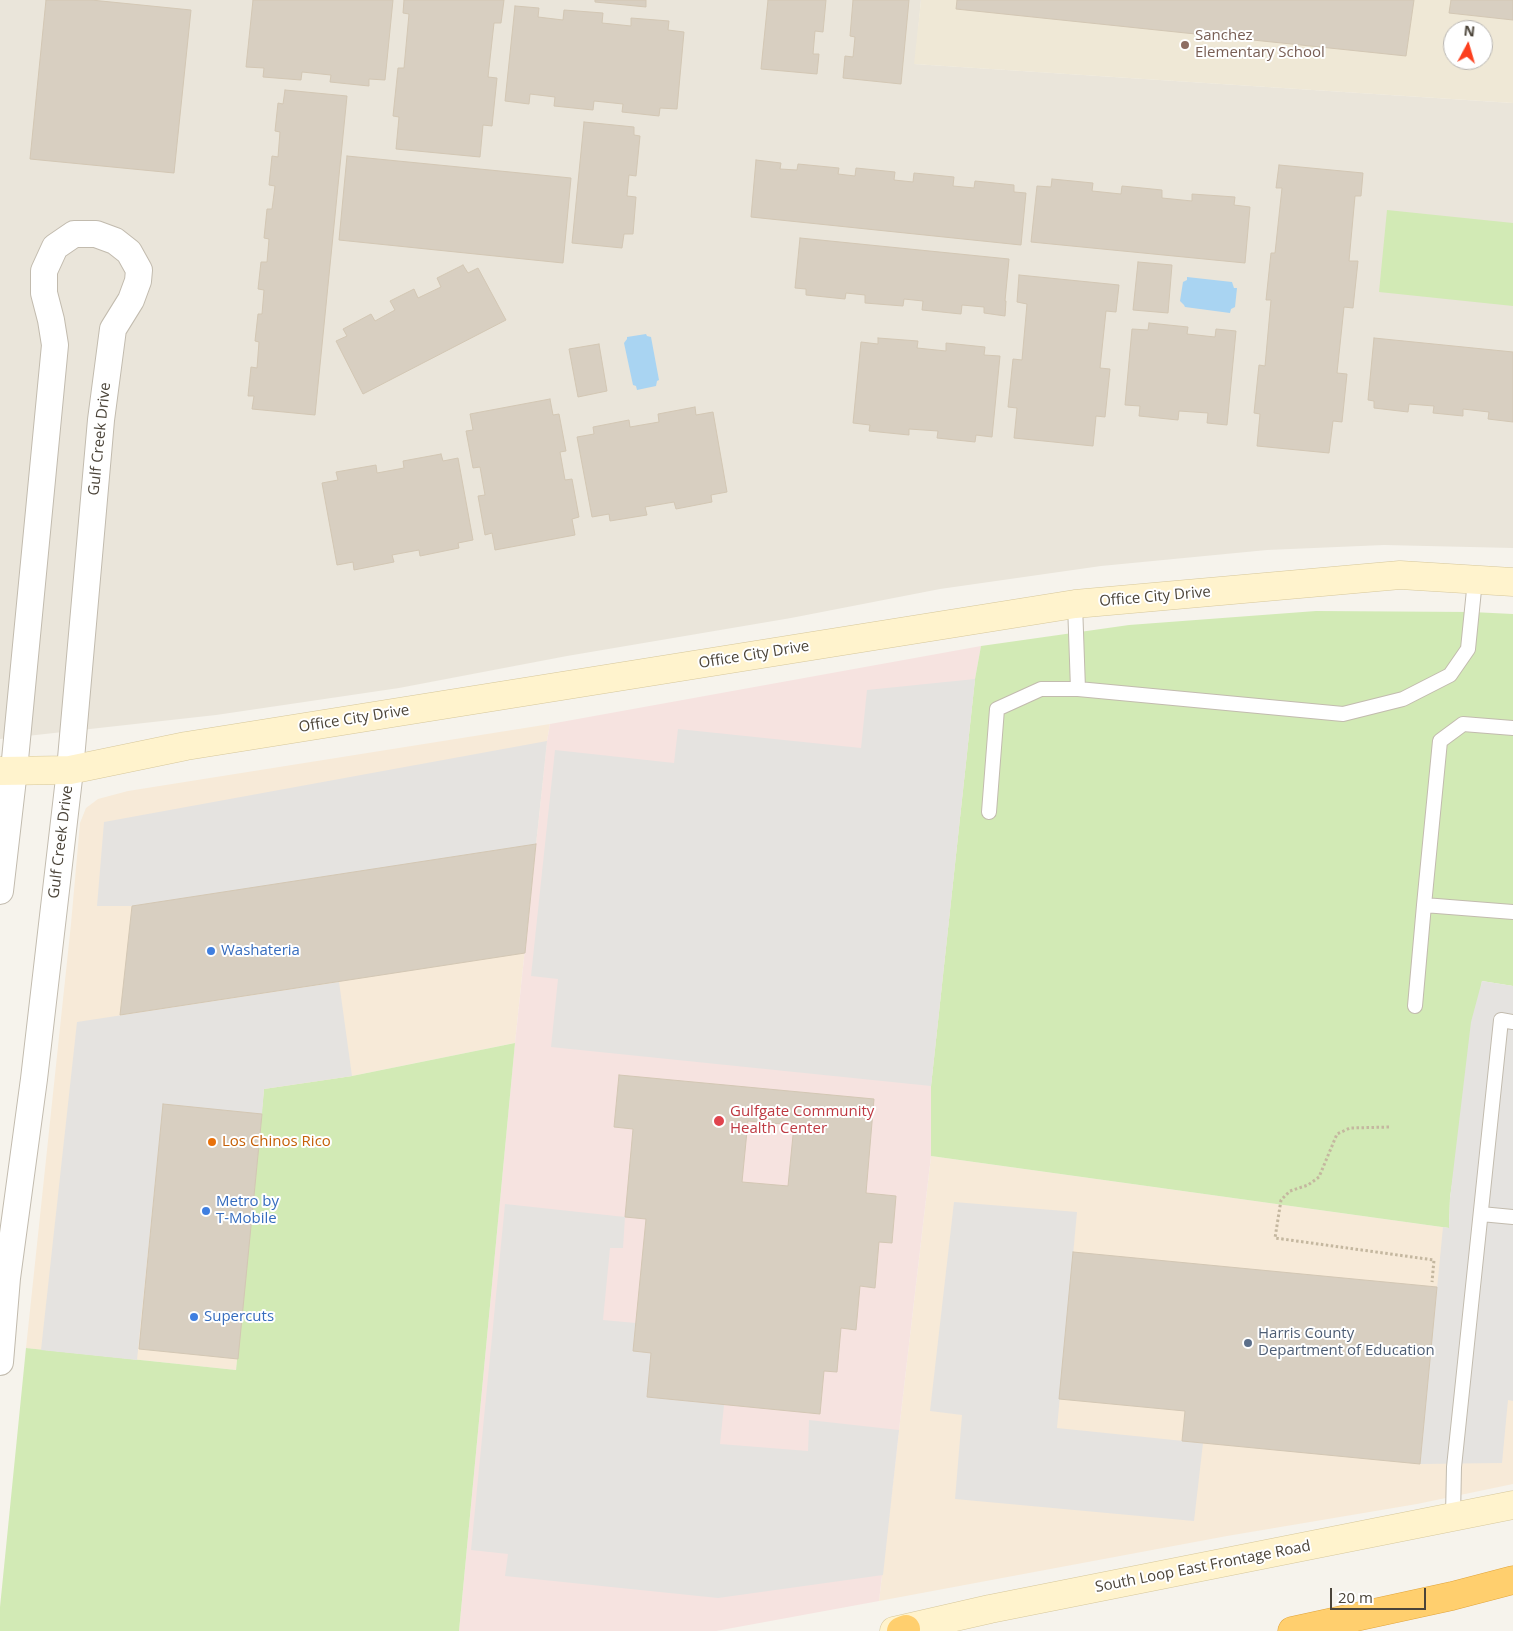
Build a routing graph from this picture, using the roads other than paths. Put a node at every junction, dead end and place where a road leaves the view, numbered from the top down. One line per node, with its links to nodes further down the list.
1 (1475, 580): 2 (street, Office City Drive); 3 (street, Office City Drive); 4 (lane)
2 (1513, 582)
3 (1075, 604): 4 (lane); 6 (street, Office City Drive)
4 (1078, 689): 8 (lane)
5 (1513, 728): 10 (lane)
6 (70, 770): 7 (street, Office City Drive); 7 (street, Gulf Creek Drive); 16 (street, Gulf Creek Drive)
7 (7, 771): 9 (street, Gulf Creek Drive)
8 (989, 812)
9 (0, 891)
10 (1424, 905): 11 (lane); 12 (lane)
11 (1513, 912)
12 (1415, 1006)
13 (1513, 1022): 14 (lane)
14 (1481, 1214): 15 (lane); 18 (lane)
15 (1513, 1217)
16 (0, 1362)
17 (1513, 1505): 18 (street, South Loop East Frontage Road)
18 (1453, 1516): 20 (street, South Loop East Frontage Road)
19 (1513, 1580): 21 (highway)
20 (900, 1630)
21 (1292, 1631)

